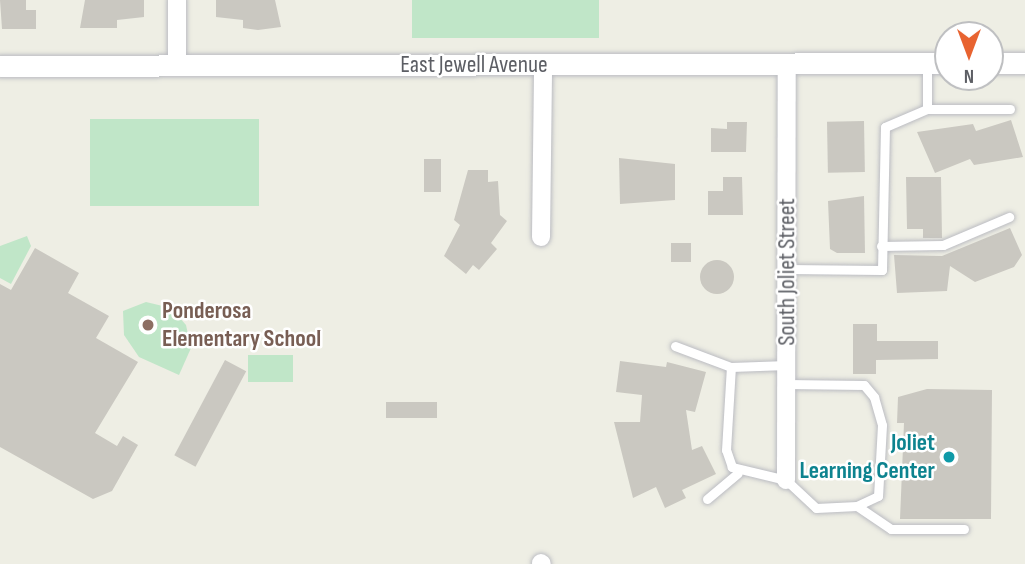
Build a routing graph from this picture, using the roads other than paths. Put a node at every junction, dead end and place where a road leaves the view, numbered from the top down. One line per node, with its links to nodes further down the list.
1 (177, 0): 8 (street)
2 (934, 63): 5 (street, East Jewell Avenue)
3 (1004, 63): 4 (street)
4 (1025, 63)
5 (788, 64): 6 (street, East Jewell Avenue); 15 (street, South Joliet Street)
6 (543, 65): 8 (street, East Jewell Avenue); 13 (street)
7 (0, 66): 8 (street, East Jewell Avenue)
8 (177, 66)
9 (934, 80): 10 (lane)
10 (927, 109): 11 (lane); 14 (lane)
11 (1010, 109)
12 (1009, 217): 14 (lane)
13 (541, 237)
14 (881, 247): 15 (lane)
15 (787, 269): 17 (street, South Joliet Street)
16 (674, 346): 18 (lane)
17 (787, 365): 18 (lane); 19 (street, South Joliet Street)
18 (731, 367): 20 (lane)
19 (786, 384): 21 (street, South Joliet Street); 23 (lane)
20 (738, 473): 21 (lane); 22 (lane)
21 (786, 480): 23 (lane)
22 (707, 499)
23 (857, 506): 24 (lane)
24 (964, 529)

